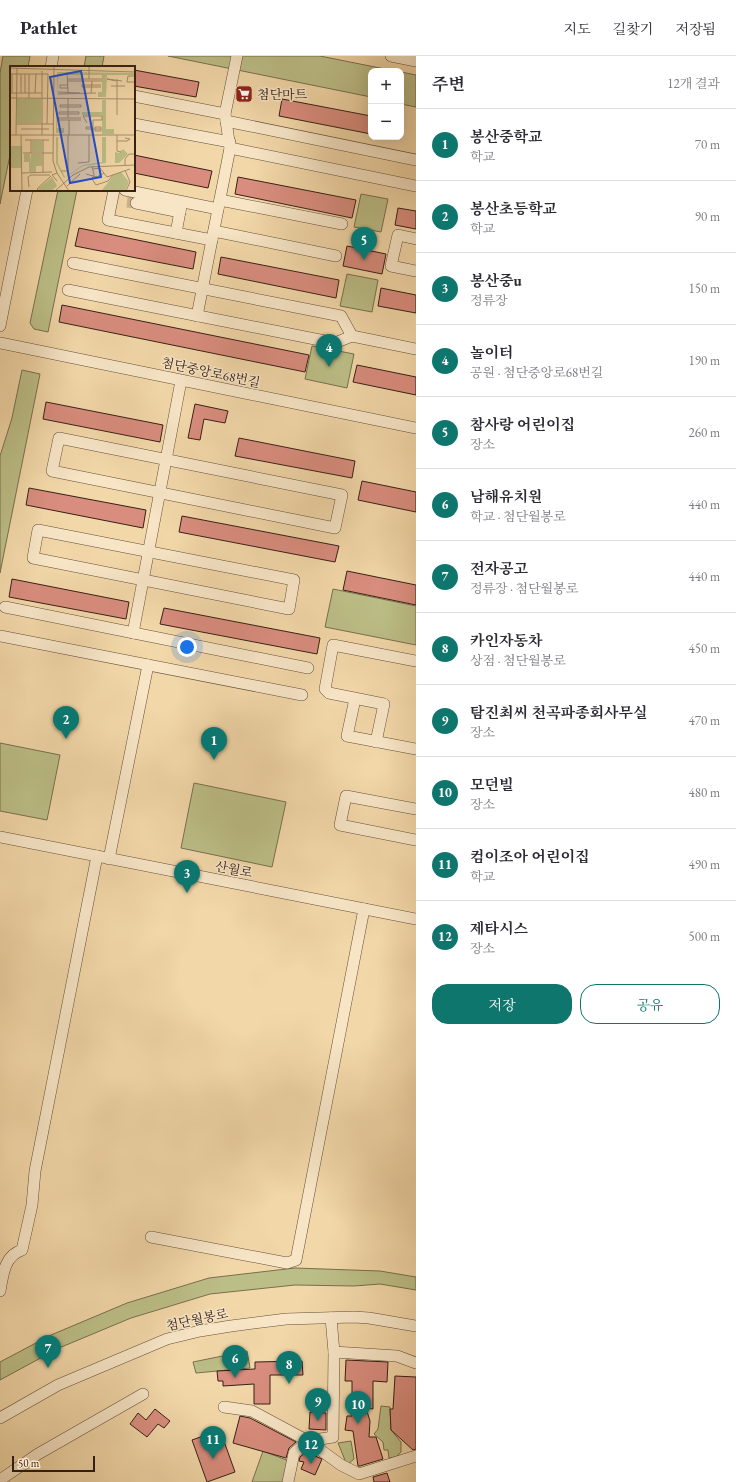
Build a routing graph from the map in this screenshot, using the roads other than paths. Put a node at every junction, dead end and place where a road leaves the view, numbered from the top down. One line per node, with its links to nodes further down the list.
1 (53, 56): 5 (street)
2 (237, 56): 7 (street)
3 (390, 56): 4 (street)
4 (416, 61)
5 (51, 66)
6 (135, 96): 7 (street)
7 (226, 117): 9 (street); 10 (street)
8 (135, 124): 9 (street)
9 (230, 145): 11 (street); 16 (street)
10 (416, 160)
11 (416, 186)
12 (27, 191): 28 (street)
13 (114, 191): 19 (street)
14 (128, 191): 17 (street)
15 (136, 203): 17 (street)
16 (219, 204): 17 (street); 18 (street); 20 (street)
17 (181, 207): 19 (street)
18 (342, 224)
19 (176, 233): 20 (street)
20 (213, 236): 22 (street); 25 (street)
21 (416, 239): 24 (street)
22 (336, 256)
23 (73, 263): 25 (street)
24 (416, 270)
25 (202, 289): 27 (street); 29 (street)
26 (68, 290): 27 (street)
27 (197, 316): 29 (street)
28 (0, 326)
29 (352, 336): 31 (street)
30 (0, 343): 32 (street, 첨단중앙로68번길)
31 (416, 349)
32 (181, 381): 33 (street, 첨단중앙로68번길); 34 (street)
33 (416, 428)
34 (166, 460): 35 (street); 35 (street); 35 (street)
35 (160, 493): 36 (street)
36 (148, 552): 37 (street); 37 (street); 37 (street)
37 (143, 580): 39 (street)
38 (5, 607): 39 (street)
39 (133, 633): 43 (street)
40 (0, 636): 42 (street)
41 (416, 661): 45 (street)
42 (148, 665): 44 (street); 52 (street)
43 (308, 668)
44 (302, 695)
45 (355, 699): 46 (street); 46 (street)
46 (376, 742): 47 (street)
47 (416, 749)
48 (416, 809): 50 (street)
49 (0, 837): 51 (street, 산월로)
50 (416, 840)
51 (97, 856): 52 (street, 산월로); 56 (street)
52 (109, 859): 53 (street, 산월로)
53 (364, 909): 54 (street, 산월로); 55 (street)
54 (416, 919)
55 (151, 1237)
56 (0, 1291)
57 (331, 1318): 58 (street, 첨단월봉로); 59 (street); 63 (street, 첨단월봉로)
58 (416, 1326)
59 (334, 1352): 60 (street); 64 (street)
60 (416, 1363)
61 (143, 1394): 66 (street)
62 (224, 1407): 64 (street)
63 (0, 1418)
64 (308, 1441): 65 (street); 67 (street)
65 (416, 1456)
66 (0, 1480)
67 (288, 1482)

